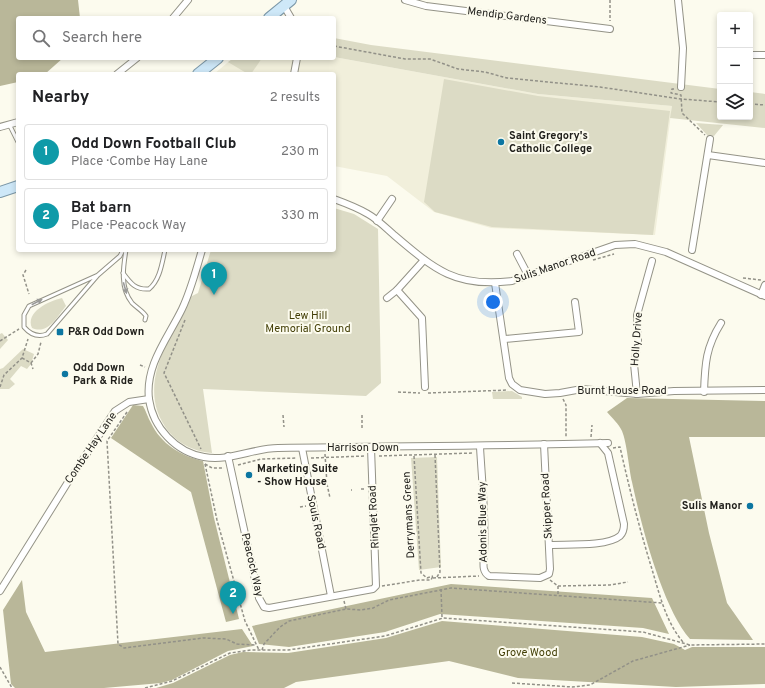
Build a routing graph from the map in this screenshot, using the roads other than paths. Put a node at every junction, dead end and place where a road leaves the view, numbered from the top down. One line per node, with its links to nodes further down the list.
1 (188, 0): 5 (street)
2 (406, 0): 8 (street, Mendip Gardens)
3 (678, 0): 17 (street)
4 (287, 2): 6 (main road); 7 (street)
5 (175, 16)
6 (271, 16)
7 (291, 16)
8 (610, 29)
9 (753, 55): 10 (street)
10 (765, 55)
11 (134, 60): 14 (street)
12 (216, 60): 15 (main road)
13 (297, 60): 16 (street)
14 (120, 72)
15 (200, 72)
16 (294, 72)
17 (681, 87)
18 (16, 122): 19 (street)
19 (9, 124): 20 (street); 21 (lane)
20 (0, 127)
21 (16, 138)
22 (710, 139): 23 (street)
23 (708, 155): 24 (street); 30 (street)
24 (765, 163)
25 (16, 187): 26 (main road)
26 (0, 192)
27 (392, 199): 29 (street)
28 (336, 200): 29 (street, Sulis Manor Road)
29 (377, 221): 36 (street, Sulis Manor Road)
30 (692, 250)
31 (122, 252): 39 (lane)
32 (126, 252): 38 (lane)
33 (164, 252): 38 (lane)
34 (201, 252): 54 (street)
35 (517, 254): 40 (street)
36 (424, 260): 41 (street, Sulis Manor Road); 43 (street)
37 (652, 261): 53 (street, Holly Drive)
38 (123, 273): 47 (lane, one-way to 47)
39 (98, 275): 39 (lane, one-way to 39)
40 (528, 275): 41 (street, Sulis Manor Road); 44 (street, Sulis Manor Road)
41 (495, 283): 49 (street)
42 (765, 285): 44 (street)
43 (397, 290): 45 (street); 50 (street)
44 (763, 295)
45 (387, 298)
46 (575, 302): 49 (street)
47 (145, 320)
48 (721, 323): 52 (street)
49 (505, 339): 53 (street, Burnt House Road)
50 (426, 390)
51 (765, 390): 52 (street, Burnt House Road)
52 (704, 392): 53 (street, Burnt House Road)
53 (638, 394)
54 (149, 399): 59 (street, Harrison Down); 63 (street, Combe Hay Lane)
55 (544, 444): 58 (street, Harrison Down); 60 (street, Skipper Road); 60 (street, Harrison Down)
56 (302, 448): 57 (street, Harrison Down); 59 (street, Harrison Down); 64 (street, Souls Road)
57 (371, 448): 58 (street, Harrison Down); 62 (street, Ringlet Road)
58 (480, 450): 61 (street, Adonis Blue Way)
59 (228, 456): 64 (street, Peacock Way)
60 (550, 545): 61 (street, Skipper Road)
61 (545, 577)
62 (376, 585): 64 (street, Peacock Way)
63 (0, 591)
64 (331, 596)

